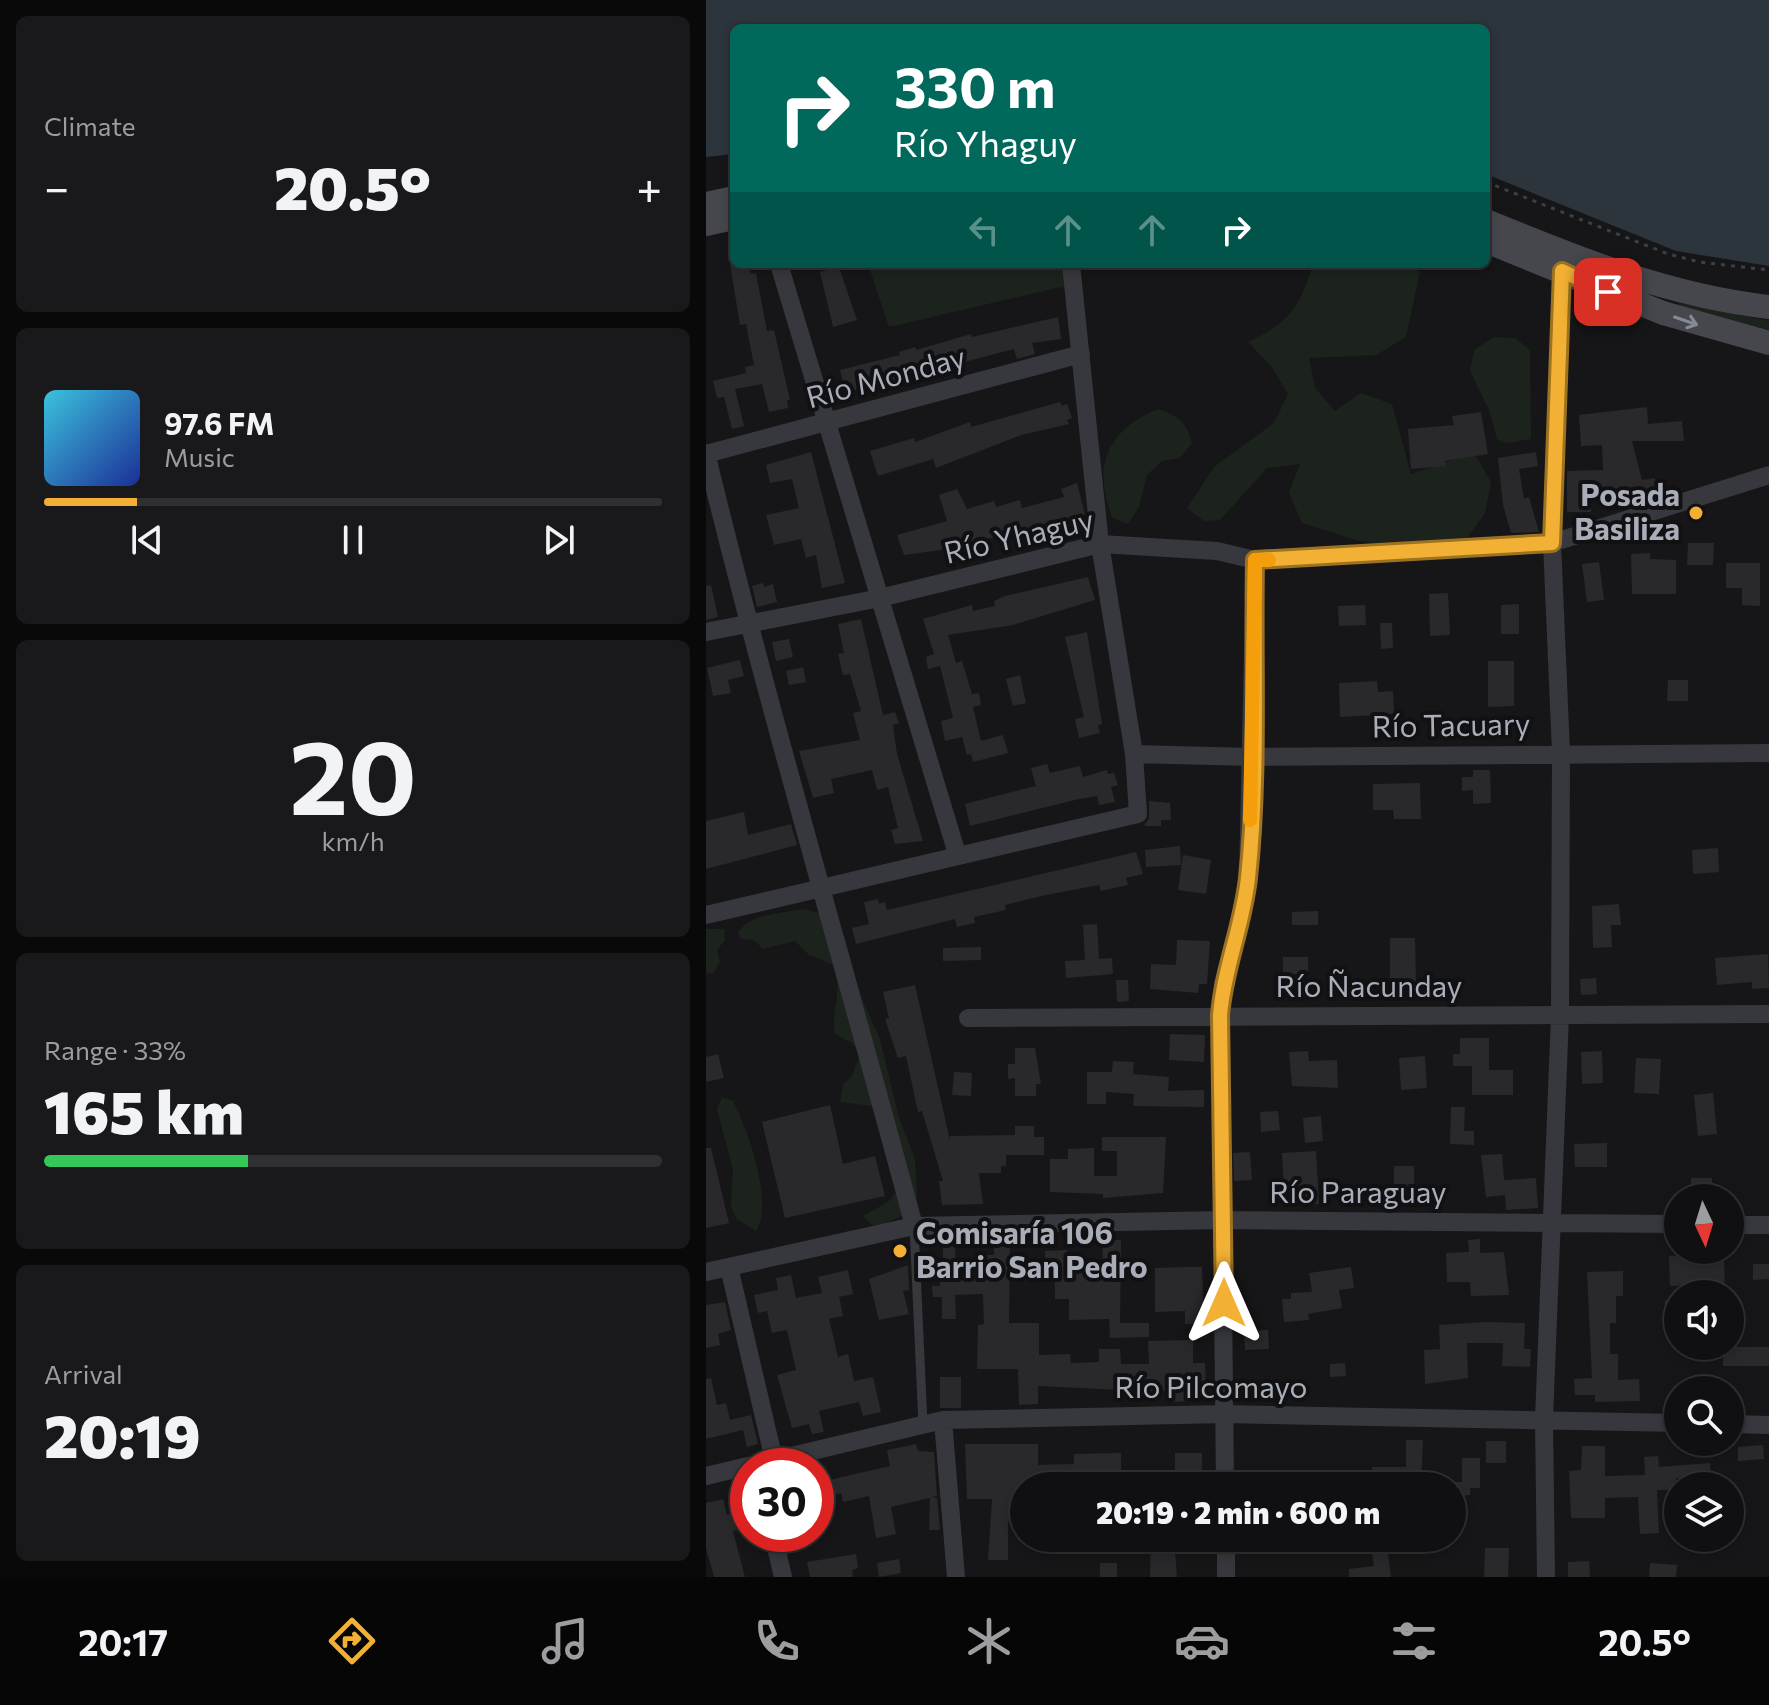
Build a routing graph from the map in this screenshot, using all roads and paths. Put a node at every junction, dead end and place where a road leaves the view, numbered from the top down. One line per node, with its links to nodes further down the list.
1 (1490, 184): 10 (path)
2 (730, 199): 3 (main road)
3 (706, 204)
4 (730, 219): 6 (main road)
5 (1490, 223): 12 (main road)
6 (706, 224)
7 (1490, 243): 11 (main road)
8 (780, 268): 15 (street)
9 (1071, 268): 14 (street)
10 (1769, 270)
11 (1562, 271): 13 (main road, one-way to 13); 18 (street)
12 (1769, 307)
13 (1769, 343)
14 (1081, 354): 15 (street, Río Monday); 19 (street)
15 (829, 423): 16 (street, Río Monday); 21 (street)
16 (706, 454): 22 (street)
17 (1769, 475): 18 (street, Río Yhaguy)
18 (1552, 543): 20 (street, Río Yhaguy); 24 (street)
19 (1100, 544): 20 (street, Río Yhaguy); 21 (street, Río Yhaguy); 26 (street)
20 (1255, 560): 27 (street)
21 (880, 598): 22 (street, Río Yhaguy); 28 (street)
22 (747, 623): 23 (street, Río Yhaguy); 29 (street)
23 (706, 632)
24 (1561, 752): 25 (street, Río Tacuary); 27 (street, Río Tacuary); 33 (street)
25 (1769, 753)
26 (1134, 754): 27 (street, Río Tacuary); 28 (street)
27 (1252, 757): 32 (street)
28 (957, 854): 29 (street)
29 (824, 889): 30 (street); 40 (street)
30 (706, 915)
31 (1769, 1014): 33 (street, Río Ñacunday)
32 (1220, 1015): 33 (street, Río Ñacunday); 34 (street, Río Ñacunday); 35 (street)
33 (1560, 1015): 36 (street)
34 (968, 1018)
35 (1223, 1220): 36 (street, Río Paraguay); 40 (street, Río Paraguay); 43 (street)
36 (1551, 1222): 37 (street, Río Paraguay); 44 (street)
37 (1664, 1224)
38 (1744, 1225): 39 (street)
39 (1769, 1225)
40 (914, 1226): 41 (street, Río Paraguay); 48 (lane)
41 (729, 1267): 42 (street, Río Paraguay); 50 (street)
42 (706, 1272)
43 (1225, 1414): 44 (street, Río Pilcomayo); 45 (street, Río Pilcomayo); 53 (street)
44 (1544, 1419): 46 (street, Río Pilcomayo); 60 (street)
45 (943, 1420): 48 (street, Río Pilcomayo); 58 (street)
46 (1664, 1423)
47 (1744, 1424): 49 (street)
48 (923, 1425): 51 (street, Río Pilcomayo)
49 (1769, 1425)
50 (755, 1448)
51 (828, 1448)
52 (730, 1471): 54 (street, Río Pilcomayo)
53 (1225, 1472)
54 (706, 1476)
55 (777, 1552): 57 (street)
56 (1226, 1552): 59 (street)
57 (783, 1577)
58 (956, 1577)
59 (1226, 1577)
60 (1546, 1577)

